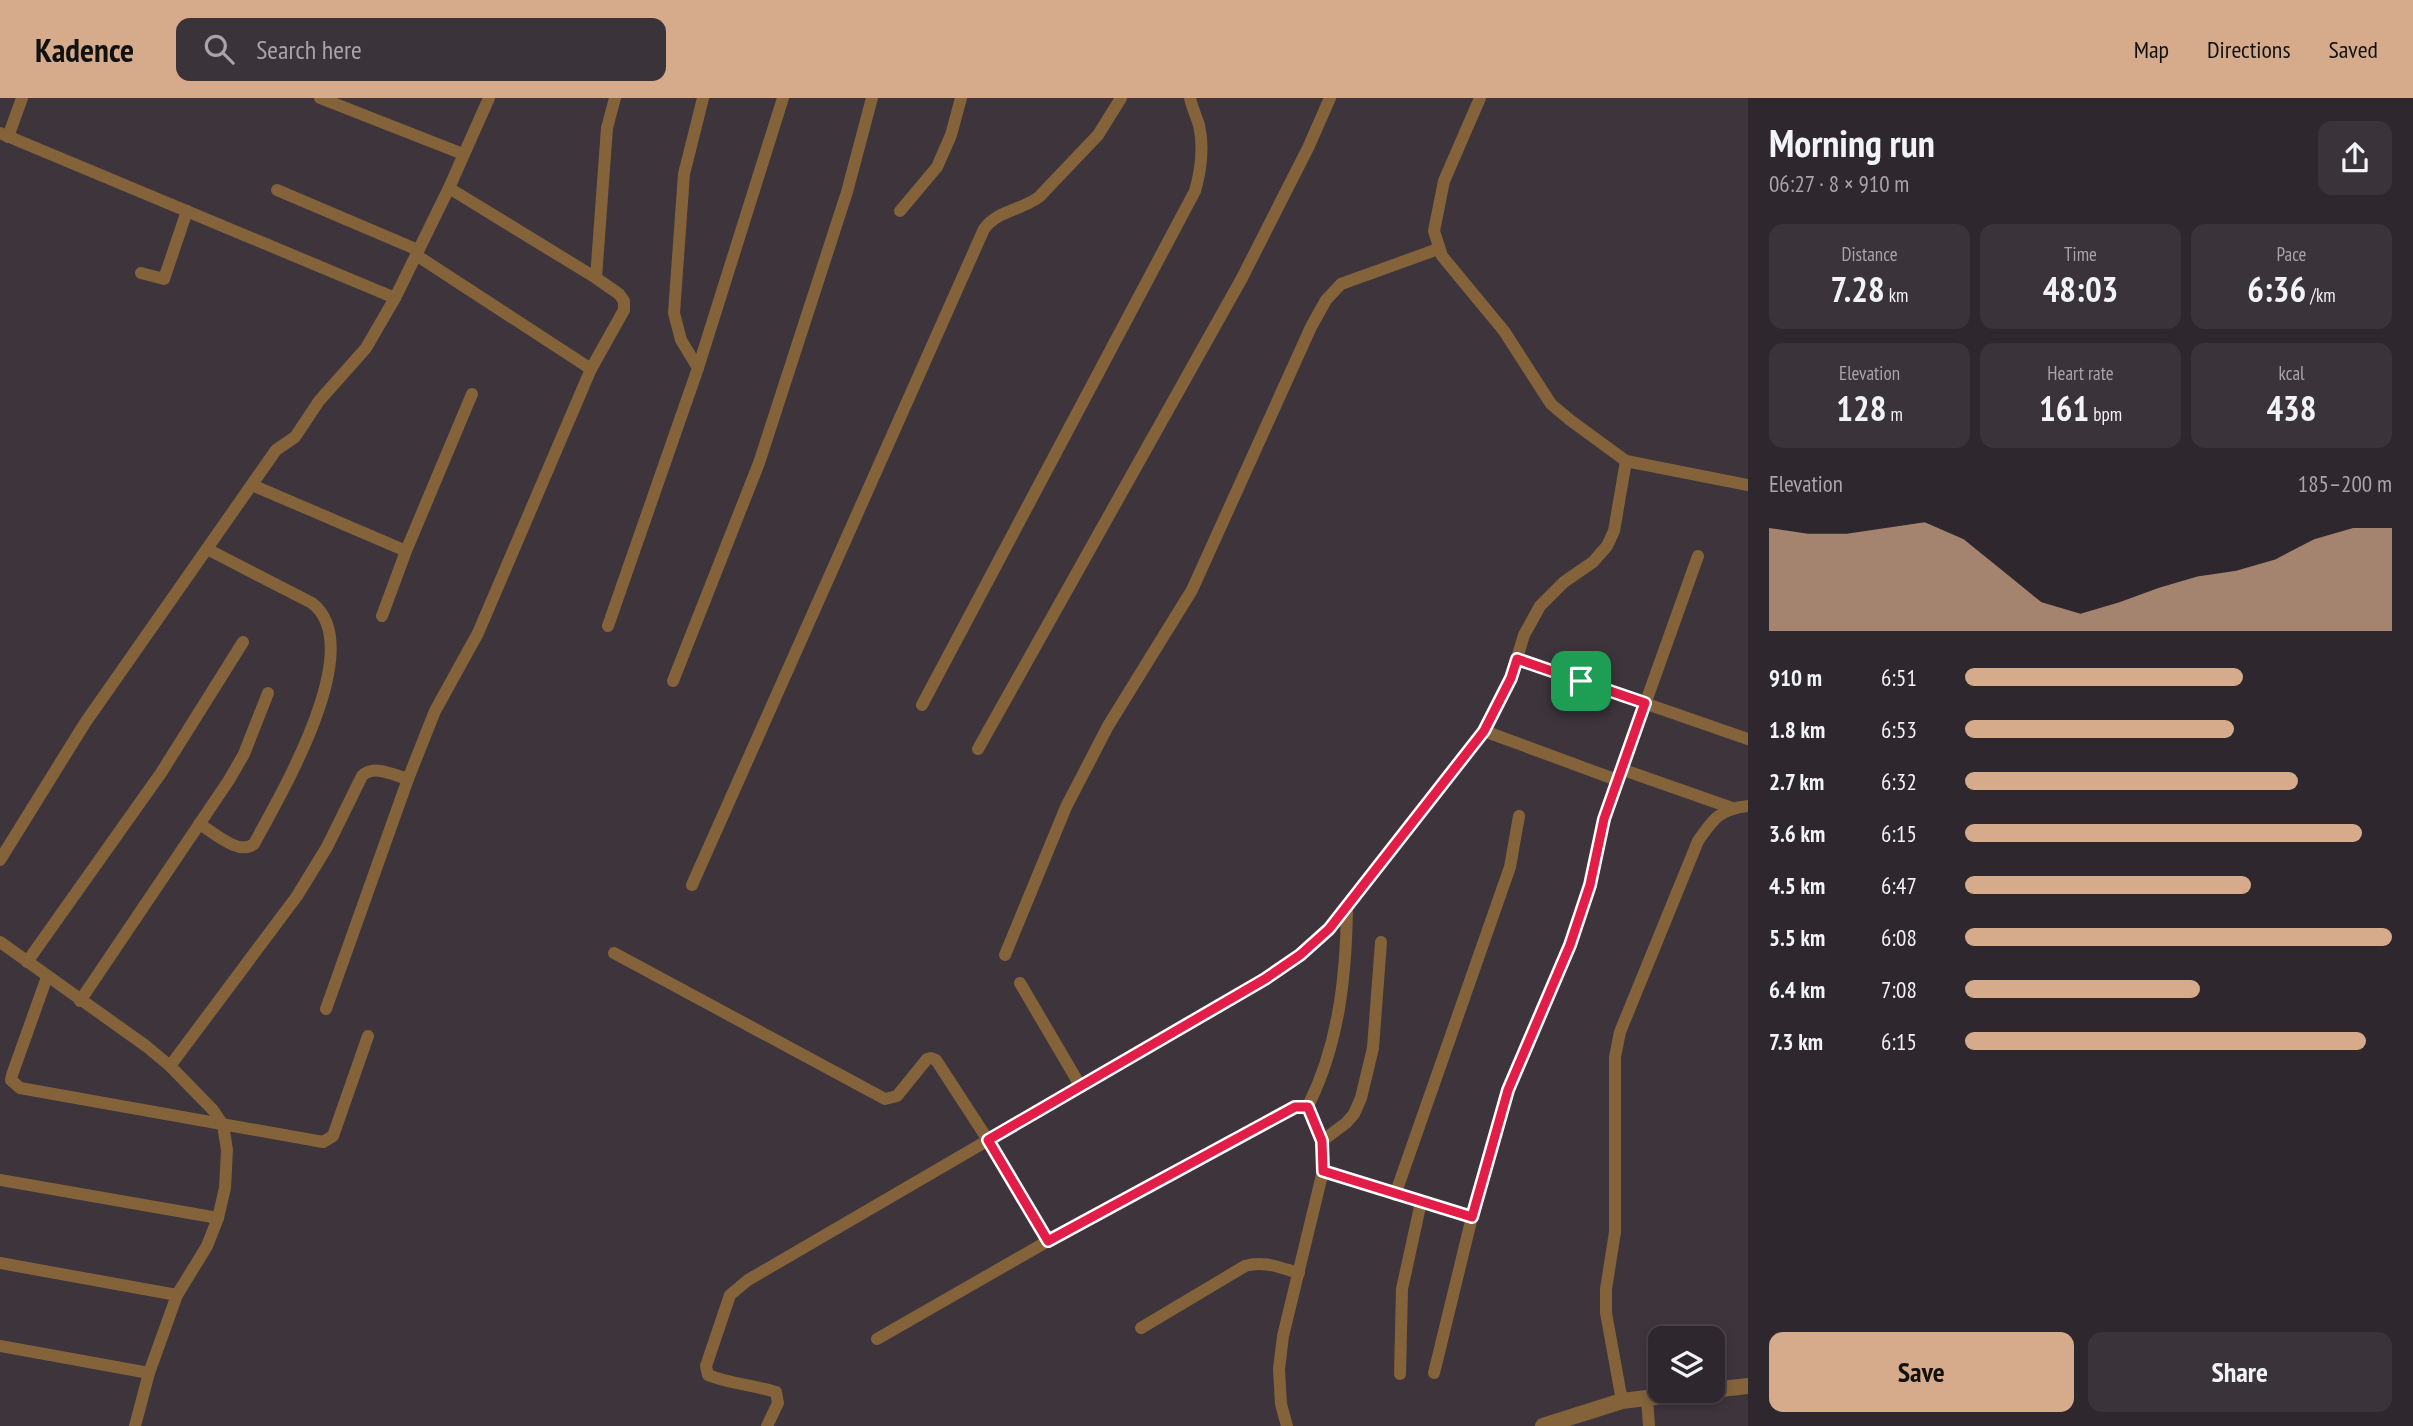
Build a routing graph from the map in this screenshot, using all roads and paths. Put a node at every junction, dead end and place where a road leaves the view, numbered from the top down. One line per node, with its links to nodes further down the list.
1 (22, 98): 13 (street)
2 (320, 98): 14 (street)
3 (489, 98): 14 (street)
4 (614, 98): 22 (street)
5 (703, 98): 24 (street)
6 (783, 98): 24 (street)
7 (872, 98): 37 (street)
8 (961, 98): 18 (street)
9 (1121, 98): 51 (street)
10 (1190, 98): 40 (street)
11 (1330, 98): 43 (street)
12 (1480, 98): 19 (street)
13 (4, 135): 17 (street)
14 (463, 154): 15 (street)
15 (449, 188): 20 (street); 22 (street)
16 (277, 190): 20 (street)
17 (187, 211): 21 (street); 23 (street)
18 (900, 211)
19 (1438, 248): 27 (street); 56 (street)
20 (417, 253): 23 (street); 25 (street)
21 (141, 273)
22 (596, 278): 25 (street)
23 (395, 298): 28 (street)
24 (698, 368): 34 (street)
25 (591, 369): 45 (street)
26 (472, 394): 31 (street)
27 (1626, 461): 29 (street); 36 (street)
28 (252, 485): 30 (street); 31 (street)
29 (1748, 485)
30 (207, 549): 49 (street); 50 (street)
31 (406, 551): 33 (street)
32 (1698, 556): 39 (street)
33 (382, 616)
34 (608, 625)
35 (243, 642): 57 (street)
36 (1517, 659): 39 (street); 41 (street)
37 (673, 681)
38 (268, 693): 49 (street)
39 (1645, 703): 42 (street); 44 (street)
40 (922, 705)
41 (1484, 731): 44 (street); 52 (street)
42 (1748, 739)
43 (978, 749)
44 (1619, 774): 47 (street); 73 (street)
45 (408, 779): 61 (street); 63 (street)
46 (1748, 806): 47 (street)
47 (1732, 808): 88 (street)
48 (1519, 816): 71 (street)
49 (199, 824): 60 (street)
50 (0, 860)
51 (692, 885)
52 (1347, 908): 64 (street); 65 (street)
53 (0, 942): 57 (street)
54 (1381, 942): 68 (street)
55 (614, 953): 67 (street)
56 (1005, 955)
57 (27, 962): 58 (street)
58 (47, 977): 60 (street); 66 (street)
59 (1020, 983): 64 (street)
60 (79, 1001): 63 (street)
61 (326, 1009)
62 (368, 1036): 66 (street)
63 (170, 1066): 66 (street)
64 (1081, 1087): 67 (street)
65 (1308, 1107): 68 (street); 75 (street)
66 (223, 1125): 74 (street)
67 (988, 1140): 75 (street); 90 (street)
68 (1322, 1141): 69 (street)
69 (1323, 1171): 71 (street); 77 (street)
70 (0, 1180): 74 (street)
71 (1395, 1195): 72 (street)
72 (1421, 1202): 73 (street); 84 (street)
73 (1472, 1217): 83 (street)
74 (218, 1219): 78 (street)
75 (1048, 1241): 80 (street)
76 (0, 1263): 78 (street)
77 (1299, 1273): 79 (street); 91 (street)
78 (177, 1295): 82 (street)
79 (1141, 1328)
80 (877, 1339)
81 (0, 1346): 82 (street)
82 (149, 1373): 89 (street)
83 (1434, 1373)
84 (1400, 1374)
85 (1748, 1386): 86 (street)
86 (1725, 1389)
87 (1647, 1398): 88 (street); 93 (street)
88 (1622, 1401): 92 (street)
89 (135, 1426)
90 (766, 1426)
91 (1287, 1426)
92 (1543, 1426)
93 (1649, 1426)

